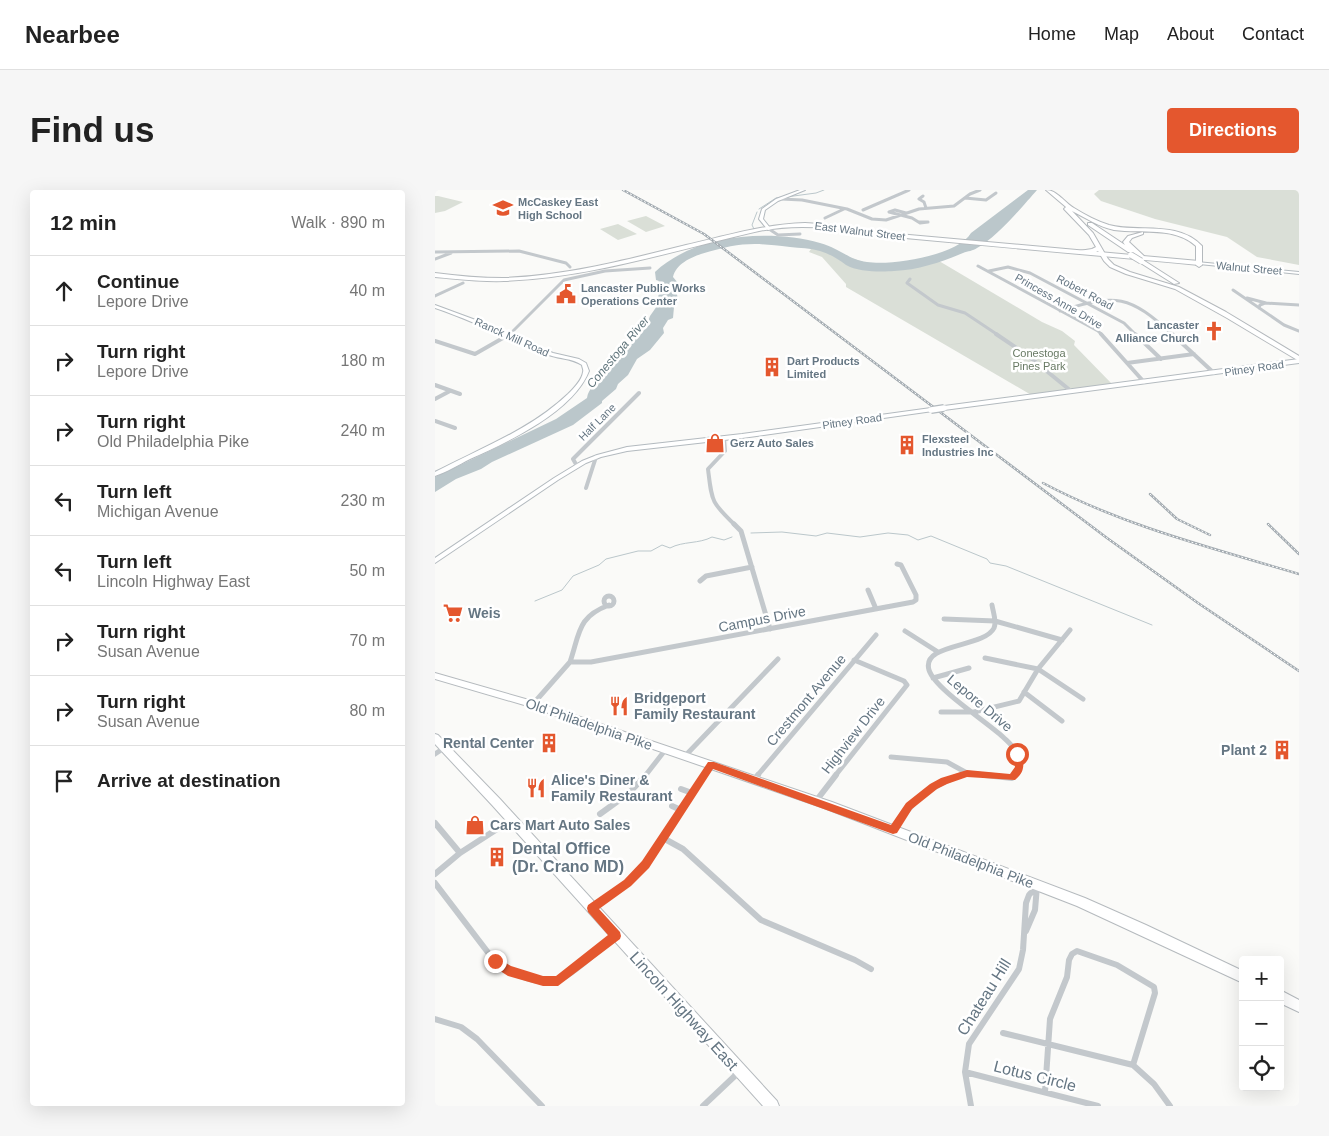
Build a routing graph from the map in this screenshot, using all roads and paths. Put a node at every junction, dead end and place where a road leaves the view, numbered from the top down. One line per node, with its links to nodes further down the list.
1 (803, 190): 10 (main road)
2 (909, 190): 16 (street)
3 (980, 190): 9 (street)
4 (1043, 190): 12 (highway)
5 (1047, 190): 12 (highway)
6 (996, 194): 9 (street)
7 (923, 196): 8 (street)
8 (919, 198): 11 (street); 14 (street)
9 (965, 198): 14 (street)
10 (781, 199): 15 (street); 21 (main road)
11 (914, 200)
12 (1059, 200): 13 (highway)
13 (1066, 206): 23 (highway); 30 (highway); 31 (highway)
14 (926, 208): 17 (street)
15 (844, 209): 18 (street); 19 (street)
16 (863, 210)
17 (907, 214): 18 (street); 18 (street)
18 (901, 216): 20 (street)
19 (825, 218)
20 (919, 222)
21 (768, 229): 22 (street); 24 (main road, East Walnut Street); 37 (main road, East Walnut Street)
22 (800, 234)
23 (1099, 247): 27 (highway); 28 (highway)
24 (1028, 248): 27 (main road, East Walnut Street); 28 (main road, East Walnut Street)
25 (456, 251): 26 (street); 29 (street); 33 (street)
26 (435, 252)
27 (1081, 252): 28 (main road, East Walnut Street)
28 (1103, 255): 31 (main road, East Walnut Street); 51 (highway)
29 (435, 259)
30 (1141, 259): 31 (highway); 51 (highway); 56 (highway)
31 (1198, 264): 36 (main road, Walnut Street)
32 (979, 266): 35 (street, Princess Anne Drive)
33 (570, 267)
34 (650, 268): 53 (street)
35 (989, 271): 44 (street, Robert Road); 50 (street, Princess Anne Drive)
36 (1299, 273)
37 (435, 277)
38 (910, 279): 63 (street)
39 (463, 283): 41 (street)
40 (1233, 290): 42 (street)
41 (435, 296)
42 (1243, 297): 45 (street); 49 (street)
43 (1138, 301): 46 (street)
44 (1086, 303): 46 (street); 50 (street); 57 (street, Robert Road)
45 (1269, 303): 47 (street); 49 (street)
46 (1131, 304): 55 (street)
47 (1299, 305)
48 (435, 306): 53 (main road, Ranck Mill Road)
49 (1259, 308): 52 (street)
50 (1060, 311): 58 (street, Princess Anne Drive)
51 (1228, 316): 56 (highway)
52 (1299, 332)
53 (508, 335): 54 (street); 72 (main road, Ranck Mill Road)
54 (435, 341)
55 (1194, 354): 57 (street); 59 (street)
56 (1298, 357): 59 (main road, Pitney Road)
57 (1161, 359): 58 (street)
58 (1127, 363): 60 (street, Princess Anne Drive)
59 (1214, 373): 60 (main road, Pitney Road)
60 (1144, 382): 63 (main road, Pitney Road)
61 (435, 385): 62 (street)
62 (450, 390): 65 (street); 66 (street)
63 (1071, 391): 69 (main road, Pitney Road, bridge)
64 (639, 392): 71 (street, Half Lane)
65 (460, 394)
66 (435, 399)
67 (435, 421): 68 (street)
68 (455, 428)
69 (724, 438): 70 (main road, Pitney Road); 76 (street)
70 (596, 457): 71 (main road, Pitney Road); 73 (street)
71 (577, 466): 74 (main road, Pitney Road)
72 (435, 474)
73 (586, 488)
74 (435, 561)
75 (897, 564): 81 (street, Campus Drive)
76 (752, 567): 77 (street); 84 (street)
77 (700, 581)
78 (868, 590): 81 (street)
79 (609, 605): 93 (street)
80 (992, 605): 83 (street)
81 (876, 609): 84 (street, Campus Drive)
82 (943, 619): 83 (street)
83 (995, 620): 88 (street); 89 (street)
84 (770, 629): 93 (street, Campus Drive)
85 (1070, 630): 88 (street)
86 (905, 632): 89 (street)
87 (876, 634): 92 (street, Crestmont Avenue)
88 (1062, 640): 95 (street)
89 (938, 652): 97 (street, Lepore Drive)
90 (985, 658): 95 (street)
91 (778, 659): 107 (street)
92 (854, 660): 111 (street, Crestmont Avenue); 114 (street, Highview Drive)
93 (569, 662): 100 (street)
94 (969, 668): 97 (street)
95 (1038, 668): 98 (street); 99 (street)
96 (435, 676): 100 (main road, Old Philadelphia Pike)
97 (933, 678): 102 (street, Lepore Drive)
98 (1025, 692): 102 (street); 103 (street)
99 (1083, 699)
100 (533, 704): 105 (main road, Old Philadelphia Pike)
101 (941, 712): 102 (street)
102 (974, 712): 110 (street, Lepore Drive)
103 (1062, 721)
104 (435, 738): 106 (main road, Lincoln Highway East)
105 (666, 749): 107 (main road, Old Philadelphia Pike); 117 (street)
106 (440, 751): 118 (main road, Lincoln Highway East)
107 (685, 756): 109 (main road, Old Philadelphia Pike)
108 (891, 757): 110 (street)
109 (711, 765): 111 (main road, Old Philadelphia Pike); 113 (street)
110 (967, 773): 120 (street, Lepore Drive)
111 (754, 780): 114 (main road, Old Philadelphia Pike)
112 (681, 789): 113 (street)
113 (692, 793): 116 (street)
114 (816, 801): 120 (main road, Old Philadelphia Pike)
115 (672, 806): 116 (street)
116 (681, 810): 121 (street)
117 (600, 814)
118 (512, 820): 122 (street); 126 (main road, Lincoln Highway East)
119 (435, 823): 122 (street)
120 (893, 830): 125 (main road, Old Philadelphia Pike)
121 (663, 838): 126 (street); 128 (street)
122 (460, 853): 123 (street)
123 (435, 874)
124 (435, 883): 127 (street)
125 (1037, 886): 129 (main road, Old Philadelphia Pike); 137 (street, Chateau Hill)
126 (592, 908): 127 (main road, Lincoln Highway East)
127 (616, 936): 136 (main road, Lincoln Highway East)
128 (871, 969)
129 (1239, 975)
130 (1284, 998): 131 (main road)
131 (1299, 1006)
132 (435, 1019): 139 (street)
133 (1003, 1033): 134 (street)
134 (1049, 1044): 135 (street); 135 (street); 138 (street)
135 (1133, 1065): 144 (street)
136 (739, 1072): 140 (street); 141 (main road, Lincoln Highway East)
137 (965, 1072): 138 (street, Lotus Circle); 142 (street, Chateau Hill)
138 (1045, 1092): 143 (street, Lotus Circle)
139 (542, 1106)
140 (703, 1106)
141 (772, 1106)
142 (971, 1106)
143 (1098, 1106)
144 (1170, 1106)

